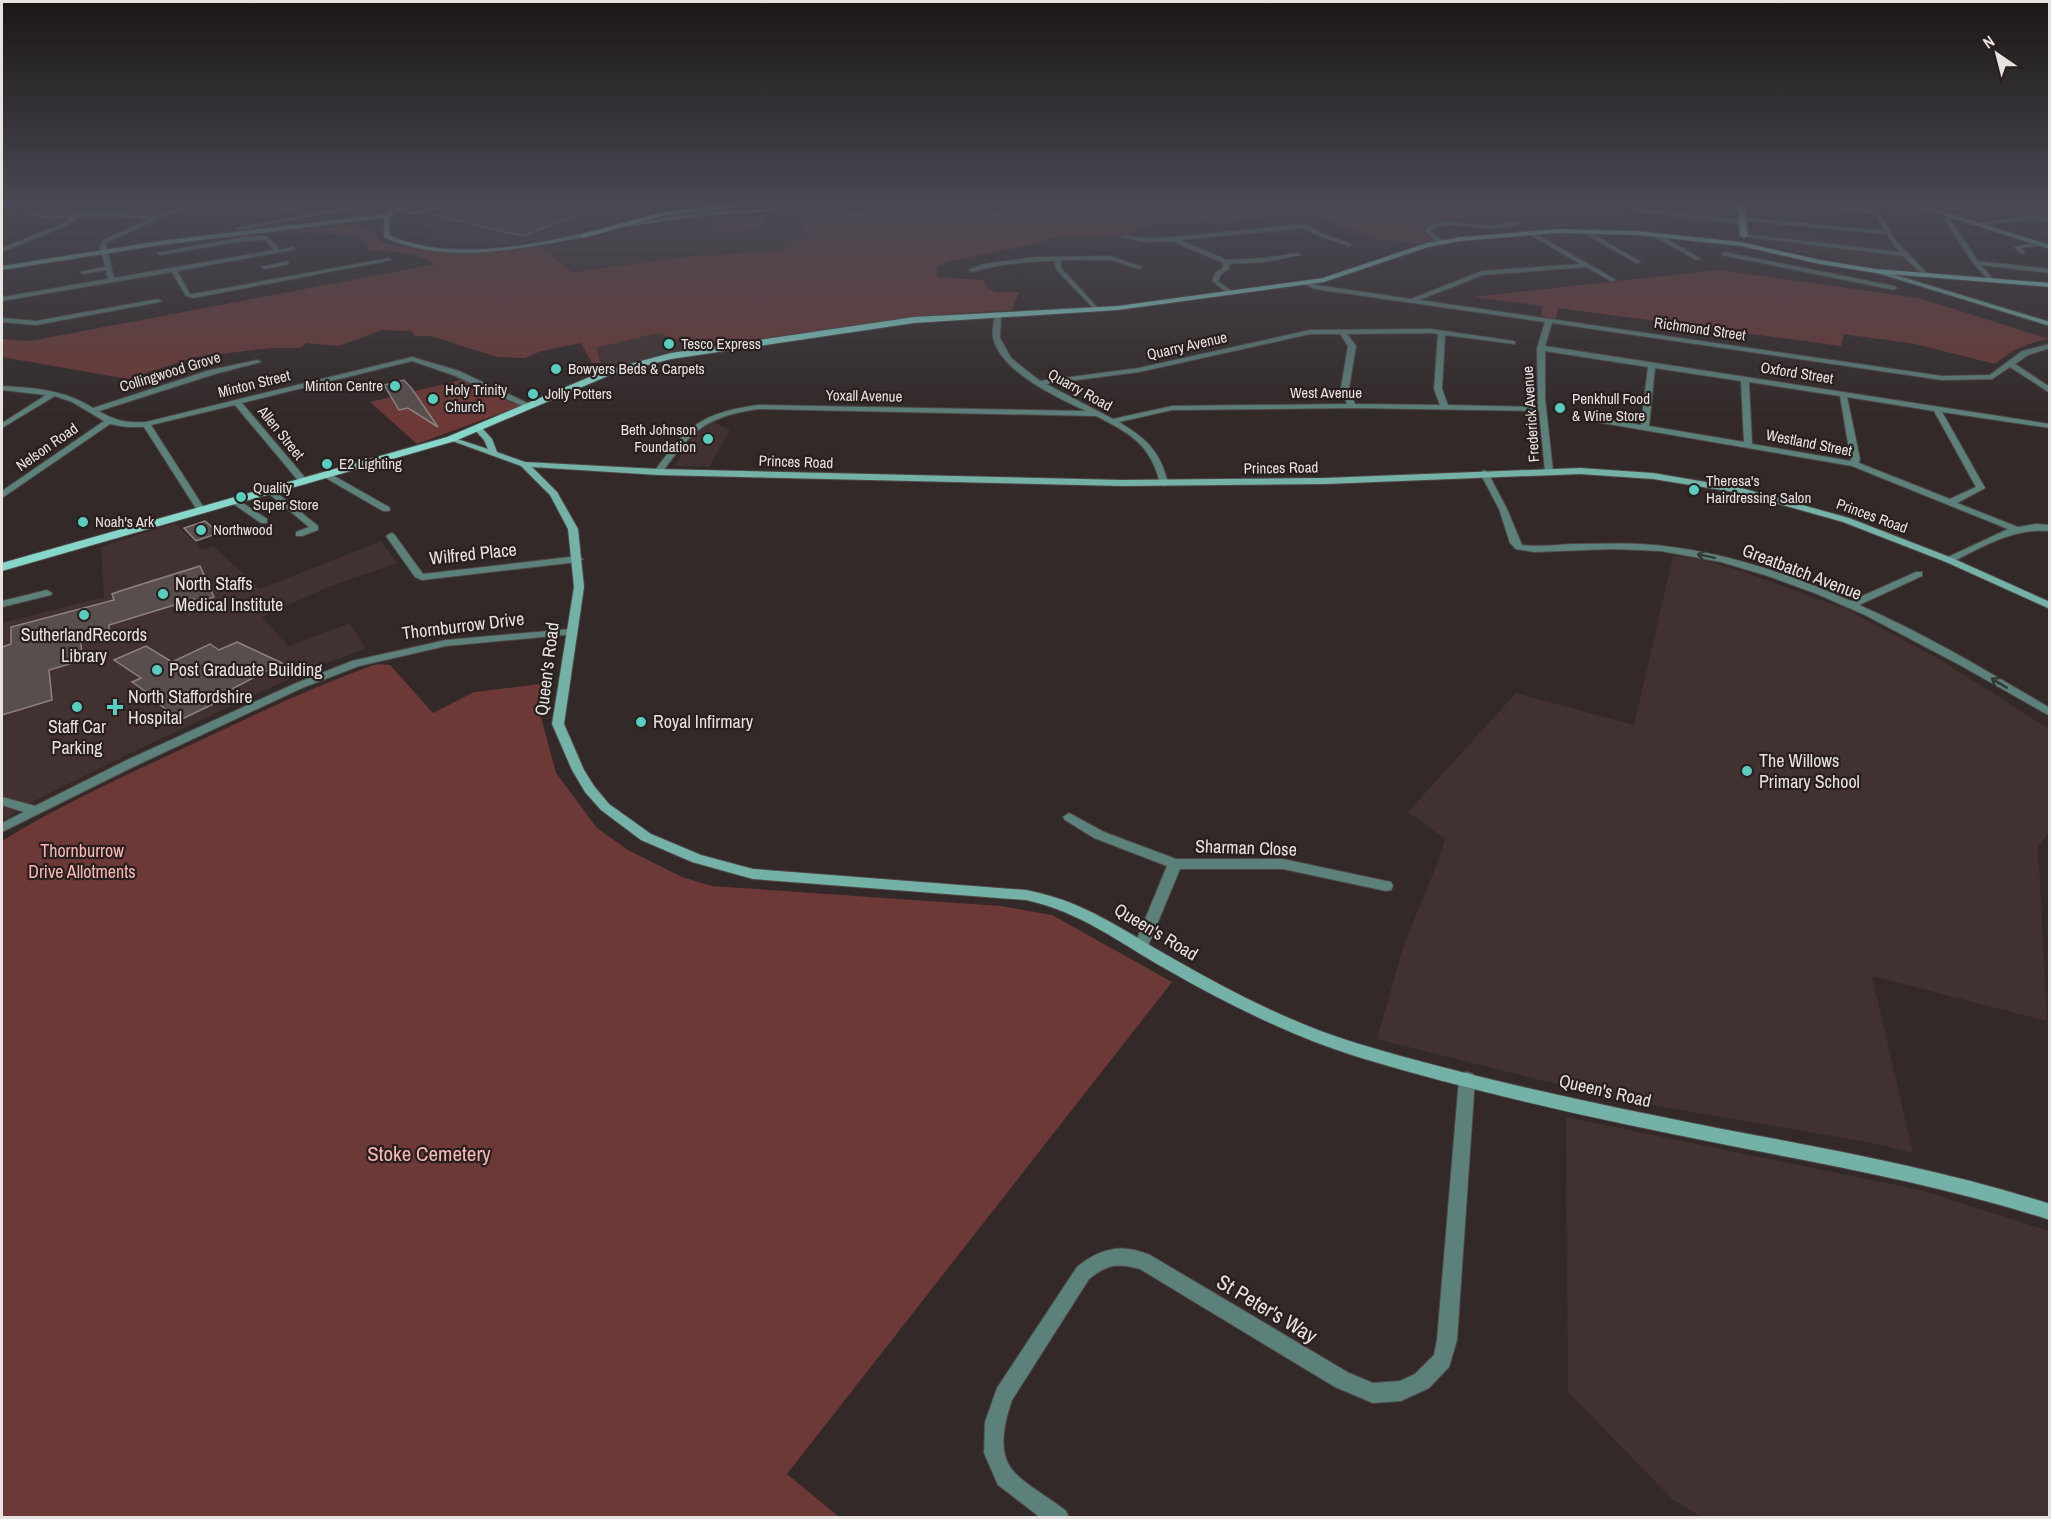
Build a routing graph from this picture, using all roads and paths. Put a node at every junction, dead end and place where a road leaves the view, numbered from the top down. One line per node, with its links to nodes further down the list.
1 (110, 276): 16 (street)
2 (135, 276): 16 (street)
3 (178, 276): 15 (street)
4 (285, 276): 15 (street)
5 (301, 276): 15 (street)
6 (1065, 276): 26 (street)
7 (1217, 276): 22 (street)
8 (1340, 276): 19 (main road)
9 (1475, 276): 25 (street)
10 (1606, 276): 17 (street)
11 (1837, 276): 21 (street)
12 (1891, 276): 30 (street)
13 (1938, 276): 18 (main road)
14 (1988, 276): 18 (street)
15 (287, 279)
16 (111, 280): 23 (street)
17 (1613, 280)
18 (1991, 280): 20 (main road)
19 (1304, 283): 22 (main road); 25 (street, Richmond Street)
20 (2049, 285)
21 (1894, 288)
22 (1228, 292): 26 (main road)
23 (2, 299)
24 (158, 301): 28 (street)
25 (1412, 301): 29 (street, Richmond Street)
26 (1096, 309): 27 (main road)
27 (998, 315): 40 (street, Quarry Road); 46 (main road)
28 (2, 320)
29 (1549, 321): 35 (street, Frederick Avenue); 37 (street, Richmond Street)
30 (2049, 324)
31 (1341, 331): 32 (street); 40 (street, Quarry Avenue); 47 (street)
32 (1442, 333): 33 (street); 48 (street)
33 (1513, 343)
34 (2049, 346): 37 (street, Richmond Street)
35 (1541, 348): 38 (street, Oxford Street); 49 (street, Frederick Avenue)
36 (257, 362): 51 (street, Collingwood Grove)
37 (2012, 364): 42 (street)
38 (1652, 365): 39 (street, Oxford Street); 59 (street)
39 (1745, 379): 44 (street, Oxford Street); 62 (street)
40 (1039, 383): 52 (street, Quarry Road)
41 (2, 388): 43 (street)
42 (2049, 391)
43 (54, 393): 51 (street); 57 (street)
44 (1844, 394): 50 (street, Oxford Street); 65 (street)
45 (237, 402): 46 (street, Minton Street); 56 (street, Minton Street); 70 (street, Allen Street)
46 (530, 406): 60 (main road)
47 (1352, 406): 48 (street, West Avenue); 55 (street, West Avenue)
48 (1445, 407): 49 (street, West Avenue)
49 (1543, 409): 66 (street, Frederick Avenue)
50 (1937, 409): 58 (street, Oxford Street); 75 (street)
51 (92, 411): 54 (street)
52 (1096, 414): 55 (street, Quarry Road); 67 (street, Yoxall Avenue)
53 (1588, 418): 59 (street, Westland Street)
54 (108, 421): 56 (street, Minton Street); 73 (street, Nelson Road)
55 (1110, 422): 71 (street, Quarry Road)
56 (146, 424): 77 (street)
57 (2, 426)
58 (2049, 426)
59 (1645, 428): 62 (street, Westland Street)
60 (478, 429): 61 (main road); 63 (street)
61 (451, 439): 63 (street, Princes Road); 69 (main road)
62 (1748, 445): 65 (street, Westland Street)
63 (493, 451): 64 (street, Princes Road)
64 (524, 464): 67 (street, Princes Road); 83 (street, Queen's Road)
65 (1854, 464): 75 (street, Westland Street)
66 (1549, 471): 68 (street, Princes Road); 84 (street, Princes Road)
67 (658, 472): 71 (street, Princes Road)
68 (1484, 473): 71 (street, Princes Road); 90 (street, Greatbatch Avenue, one-way to 68)
69 (327, 476): 70 (main road); 76 (street)
70 (304, 482): 72 (main road)
71 (1164, 483)
72 (271, 491): 74 (main road); 81 (street)
73 (2, 495)
74 (235, 501): 77 (main road); 78 (street)
75 (1949, 503): 80 (street, Westland Street)
76 (386, 509)
77 (202, 511): 85 (main road)
78 (264, 521)
79 (2049, 528): 80 (street)
80 (2015, 529): 84 (street)
81 (299, 534)
82 (391, 536): 83 (street, Wilfred Place)
83 (578, 559): 93 (street, Queen's Road)
84 (1949, 560): 91 (street, Princes Road)
85 (2, 567)
86 (1919, 574): 90 (street)
87 (47, 593): 88 (street)
88 (34, 596): 89 (street); 92 (street)
89 (2, 604)
90 (1850, 606): 94 (street, Greatbatch Avenue, one-way to 90)
91 (2049, 606)
92 (32, 610)
93 (571, 632): 96 (street, Thornburrow Drive); 101 (street, Queen's Road)
94 (2049, 713)
95 (2, 801): 96 (street)
96 (33, 810): 98 (street, Thornburrow Drive)
97 (1069, 817): 99 (street, Sharman Close)
98 (2, 828)
99 (1174, 864): 100 (street, Sharman Close); 101 (street, Sharman Close)
100 (1386, 886)
101 (1142, 946): 102 (street, Queen's Road)
102 (1467, 1079): 103 (street, Queen's Road); 104 (street, St Peter's Way)
103 (2049, 1212)
104 (1059, 1518)

